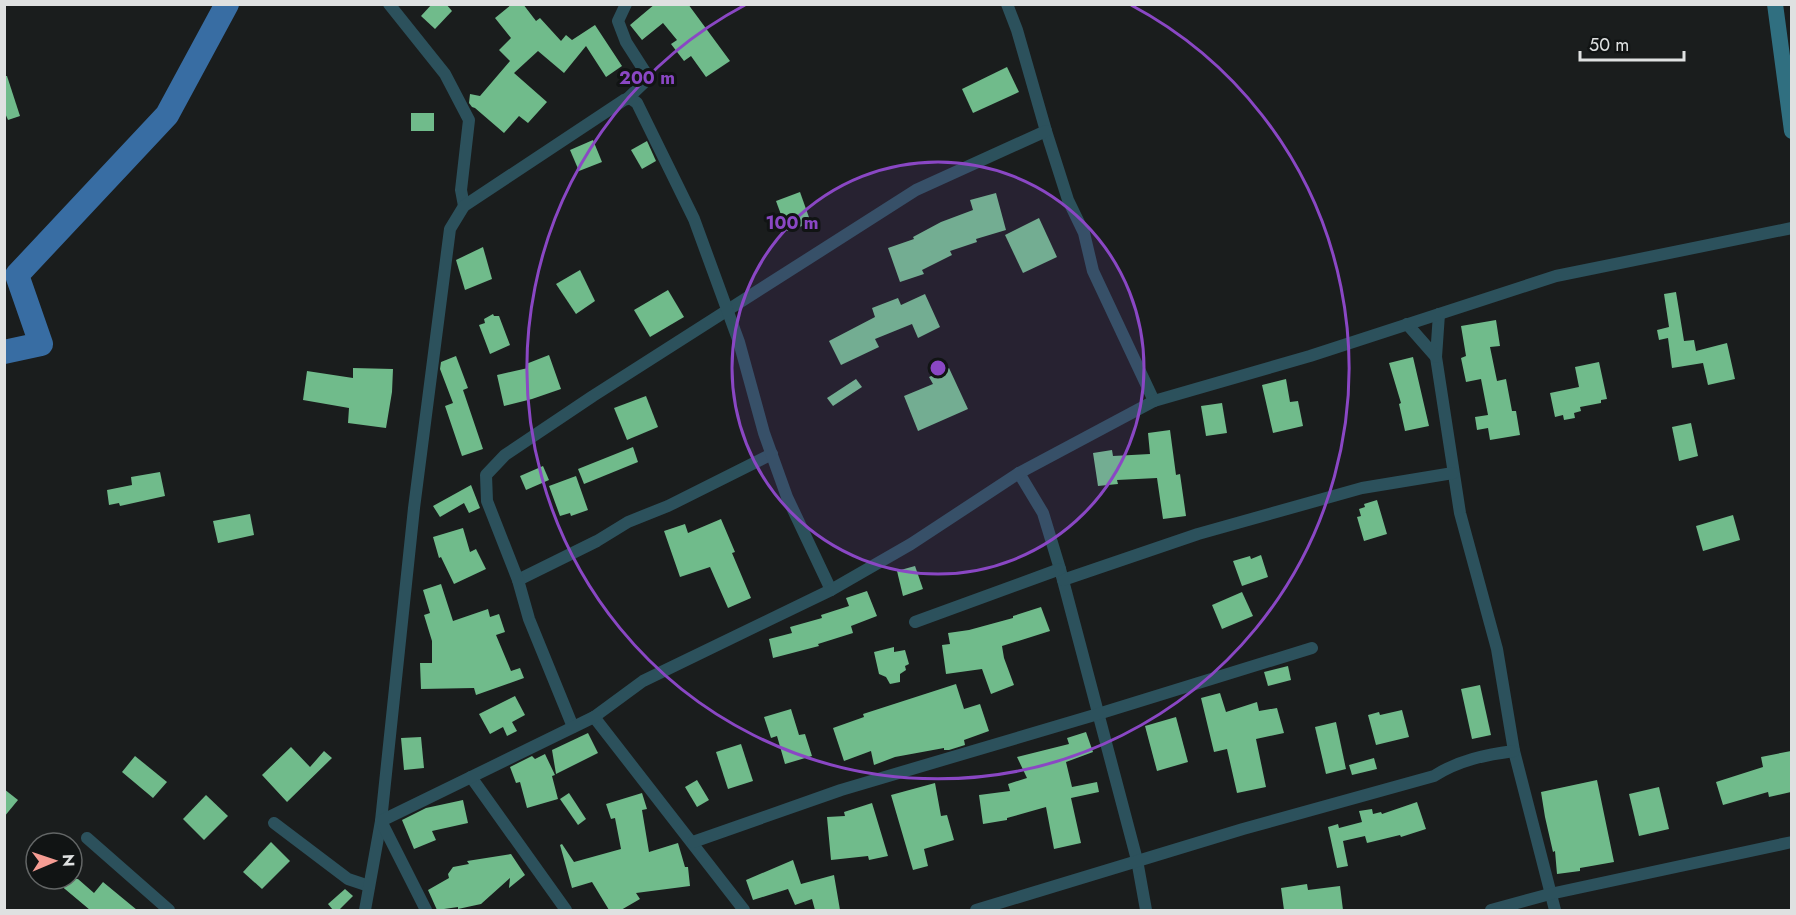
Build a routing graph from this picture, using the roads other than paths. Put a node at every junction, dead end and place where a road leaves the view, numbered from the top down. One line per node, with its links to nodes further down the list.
1 (389, 4): 8 (street)
2 (626, 4): 5 (street)
3 (1007, 4): 6 (street)
4 (1775, 4): 7 (street)
5 (627, 99): 8 (street); 10 (street)
6 (1046, 131): 10 (street); 14 (street)
7 (1791, 131)
8 (464, 206): 28 (street)
9 (1791, 228): 11 (street)
10 (728, 312): 15 (street); 19 (street)
11 (1439, 314): 12 (street); 13 (street)
12 (1407, 324): 13 (street); 14 (street)
13 (1436, 357): 17 (street)
14 (1154, 401): 16 (street)
15 (772, 454): 19 (street); 20 (street)
16 (1019, 472): 18 (street); 20 (street)
17 (1453, 473): 18 (street); 26 (street)
18 (1062, 574): 21 (street); 23 (street)
19 (518, 580): 25 (street)
20 (831, 590): 24 (street)
21 (915, 622)
22 (1312, 648): 23 (street)
23 (1098, 714): 31 (street); 33 (street)
24 (594, 717): 25 (street); 31 (street)
25 (573, 727): 27 (street)
26 (1514, 751): 33 (street); 35 (street)
27 (471, 777): 28 (street); 39 (street)
28 (381, 821): 34 (street); 38 (street)
29 (274, 823): 34 (street)
30 (87, 838): 36 (street)
31 (693, 842): 40 (street)
32 (1791, 843): 35 (street)
33 (1137, 860): 41 (street); 42 (street)
34 (369, 886): 37 (street)
35 (1550, 894): 43 (street); 44 (street)
36 (169, 910)
37 (365, 910)
38 (426, 910)
39 (566, 910)
40 (744, 910)
41 (976, 910)
42 (1146, 910)
43 (1491, 910)
44 (1555, 910)

